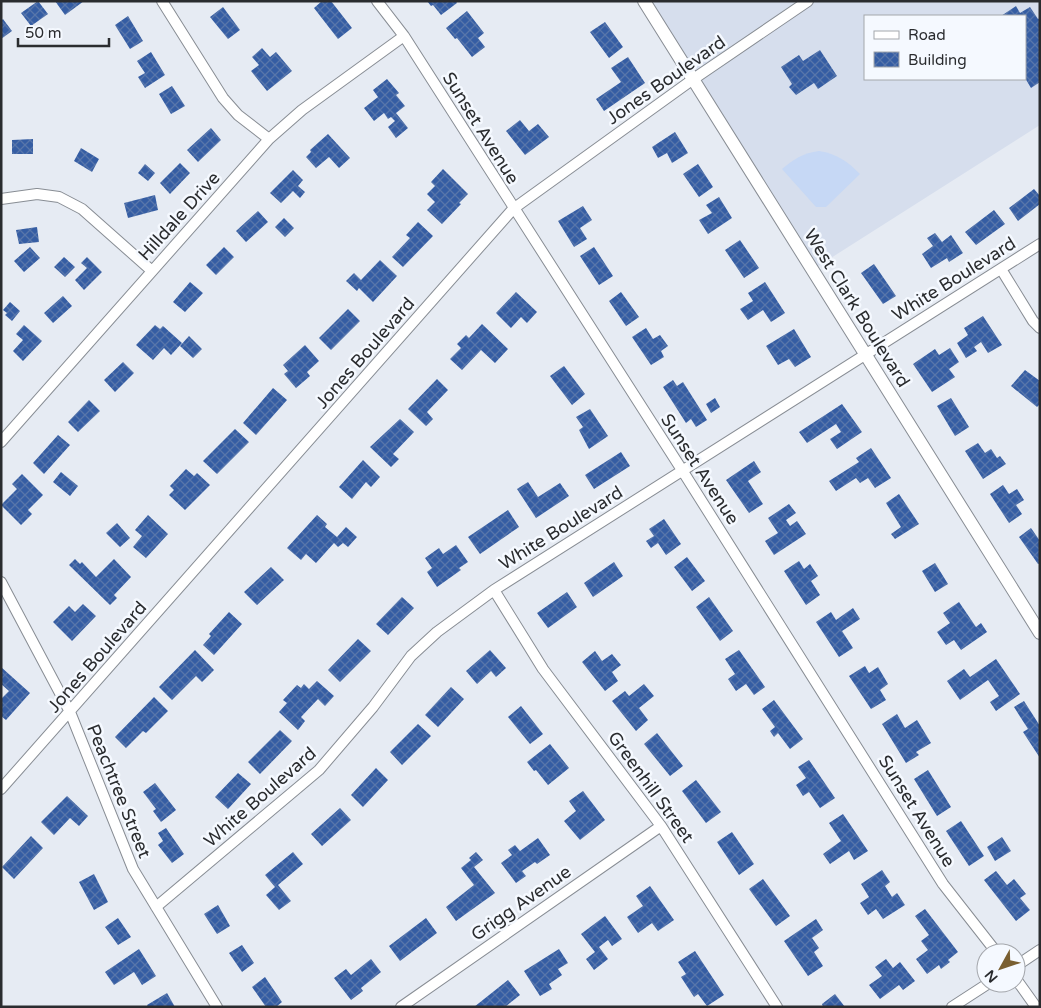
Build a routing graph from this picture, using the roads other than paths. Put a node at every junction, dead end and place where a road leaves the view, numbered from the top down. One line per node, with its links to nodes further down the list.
1 (162, 1): 7 (street)
2 (377, 1): 5 (street, Sunset Avenue)
3 (644, 1): 6 (street, West Clark Boulevard)
4 (808, 1): 6 (street, Jones Boulevard)
5 (404, 36): 7 (street, Hilldale Drive); 9 (street, Sunset Avenue)
6 (692, 80): 9 (street, Jones Boulevard); 14 (street, West Clark Boulevard)
7 (269, 139): 12 (street, Hilldale Drive)
8 (1, 199): 12 (street)
9 (513, 209): 16 (street, Sunset Avenue); 20 (street, Jones Boulevard)
10 (1040, 244): 11 (street, White Boulevard)
11 (1001, 269): 13 (street); 14 (street, White Boulevard)
12 (152, 271): 15 (street, Hilldale Drive)
13 (1040, 328)
14 (866, 354): 16 (street, White Boulevard); 19 (street, West Clark Boulevard)
15 (1, 442)
16 (682, 470): 18 (street, White Boulevard); 24 (street, Sunset Avenue)
17 (1, 582): 20 (street, Peachtree Street)
18 (494, 590): 22 (street, Greenhill Street); 23 (street, White Boulevard)
19 (1040, 633)
20 (70, 712): 21 (street, Jones Boulevard); 23 (street, Peachtree Street)
21 (1, 789)
22 (661, 826): 30 (street, Grigg Avenue); 31 (street, Greenhill Street)
23 (156, 907): 29 (street, Peachtree Street)
24 (989, 943)
25 (1040, 950): 26 (street)
26 (1026, 959)
27 (976, 991): 32 (street)
28 (1026, 992): 33 (street)
29 (217, 1007)
30 (401, 1007)
31 (778, 1007)
32 (952, 1007)
33 (1036, 1007)

